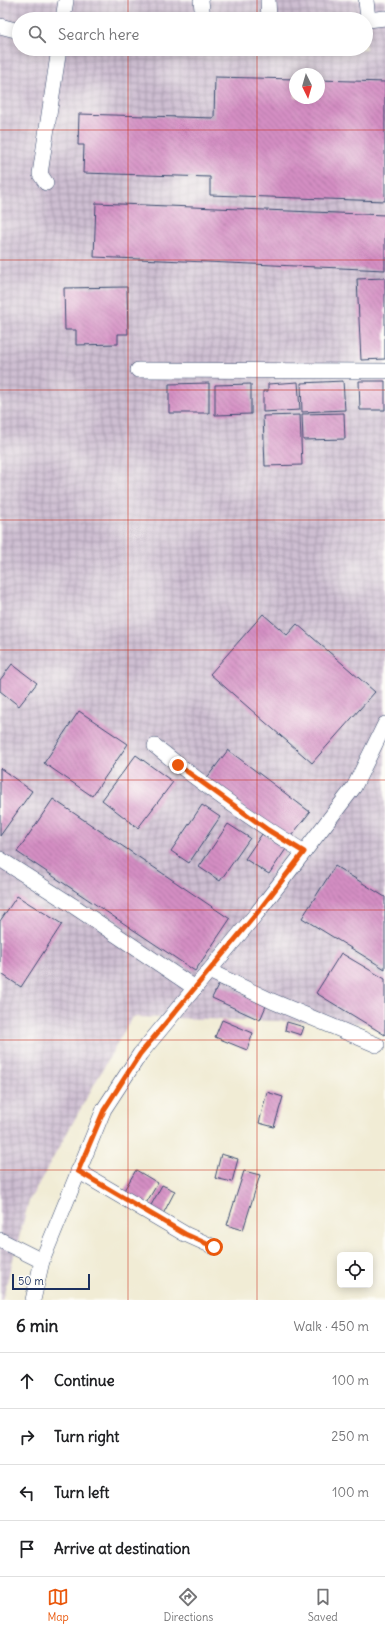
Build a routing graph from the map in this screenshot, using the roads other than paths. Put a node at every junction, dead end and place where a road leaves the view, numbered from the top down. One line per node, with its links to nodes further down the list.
1 (66, 0): 5 (street)
2 (201, 0): 6 (street)
3 (268, 0): 7 (street)
4 (366, 0): 8 (street)
5 (64, 12)
6 (202, 12)
7 (269, 12)
8 (367, 12)
9 (385, 18): 10 (street)
10 (373, 19)
11 (0, 26): 12 (street)
12 (12, 29)
13 (58, 56): 14 (street)
14 (46, 182)
15 (138, 370): 16 (street)
16 (385, 371)
17 (385, 724): 19 (street)
18 (155, 746): 19 (street)
19 (304, 852): 21 (street)
20 (0, 859): 22 (street)
21 (209, 971): 22 (street); 23 (street)
22 (195, 988): 24 (street)
23 (377, 1045)
24 (78, 1171): 26 (street); 27 (street)
25 (0, 1240): 27 (street)
26 (214, 1247)
27 (42, 1261): 28 (street)
28 (33, 1300)

